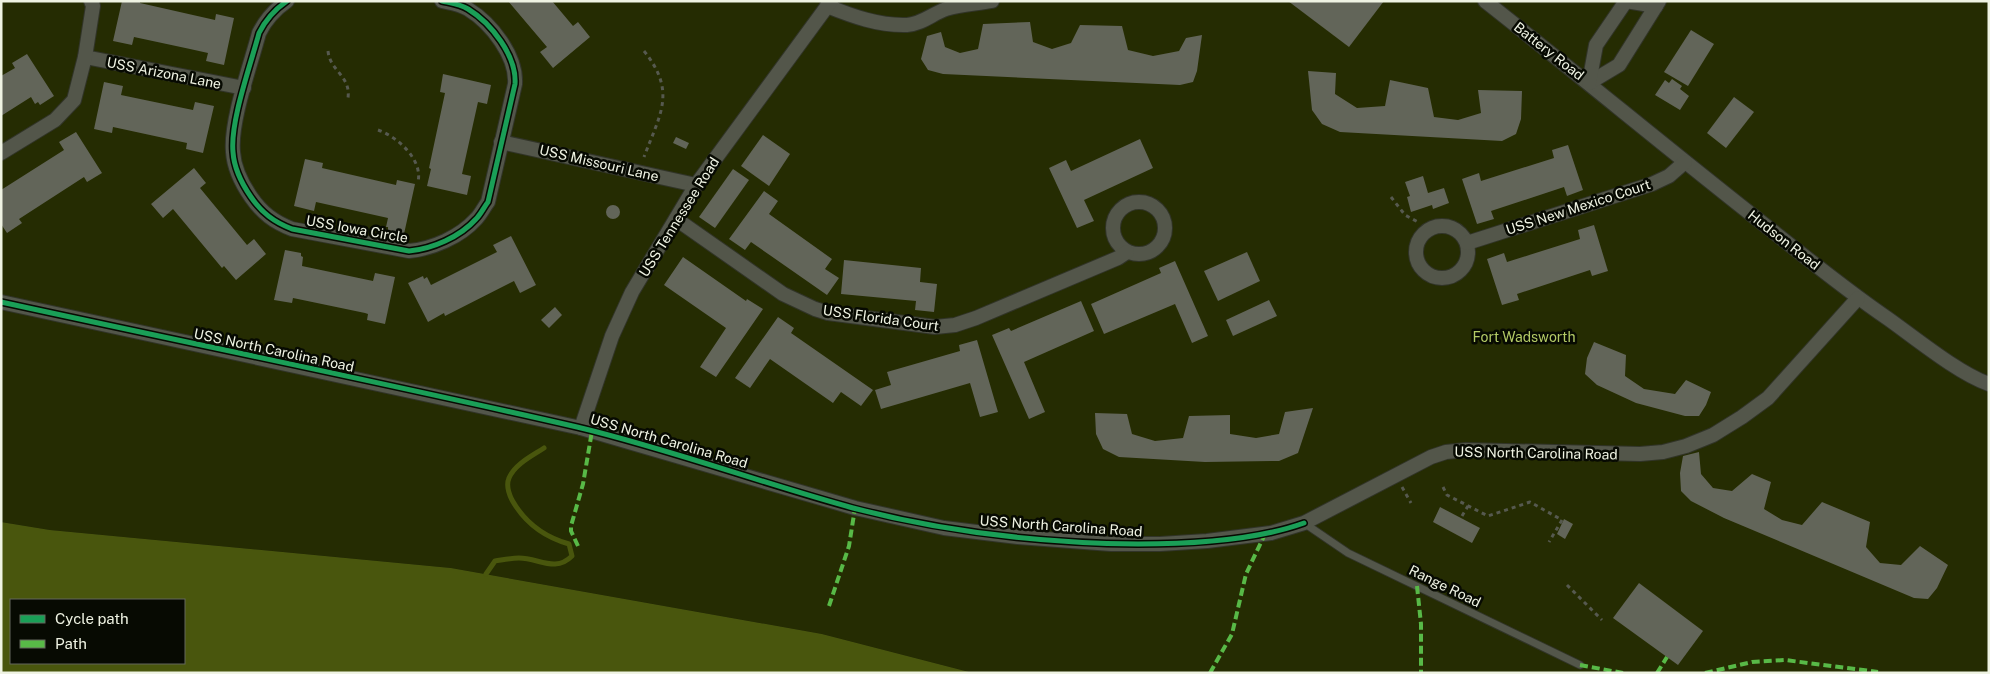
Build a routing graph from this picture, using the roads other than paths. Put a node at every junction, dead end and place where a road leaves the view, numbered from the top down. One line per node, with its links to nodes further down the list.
1 (91, 1): 9 (street)
2 (288, 1): 11 (street, USS Iowa Circle)
3 (442, 1): 12 (street, USS Iowa Circle)
4 (992, 1): 7 (street)
5 (1485, 1): 10 (street, Battery Road)
6 (1626, 1): 8 (street); 10 (street)
7 (829, 4): 15 (street, USS Tennessee Road)
8 (1658, 4): 10 (street)
9 (85, 57): 11 (street, USS Arizona Lane); 13 (street)
10 (1589, 83): 14 (street, Hudson Road)
11 (244, 88): 12 (street, USS Iowa Circle)
12 (502, 142): 15 (street, USS Missouri Lane)
13 (1, 154)
14 (1685, 162): 17 (street, USS New Mexico Court); 19 (street, Hudson Road)
15 (696, 185): 16 (street, USS Tennessee Road)
16 (676, 219): 18 (street, USS Florida Court); 22 (street, USS Tennessee Road)
17 (1466, 244)
18 (1127, 252)
19 (1858, 298): 21 (street, Hudson Road); 23 (street, USS North Carolina Road)
20 (1, 302): 22 (street, USS North Carolina Road)
21 (1989, 384)
22 (581, 428): 23 (street, USS North Carolina Road)
23 (1304, 523): 24 (lane, Range Road)
24 (1580, 665)

